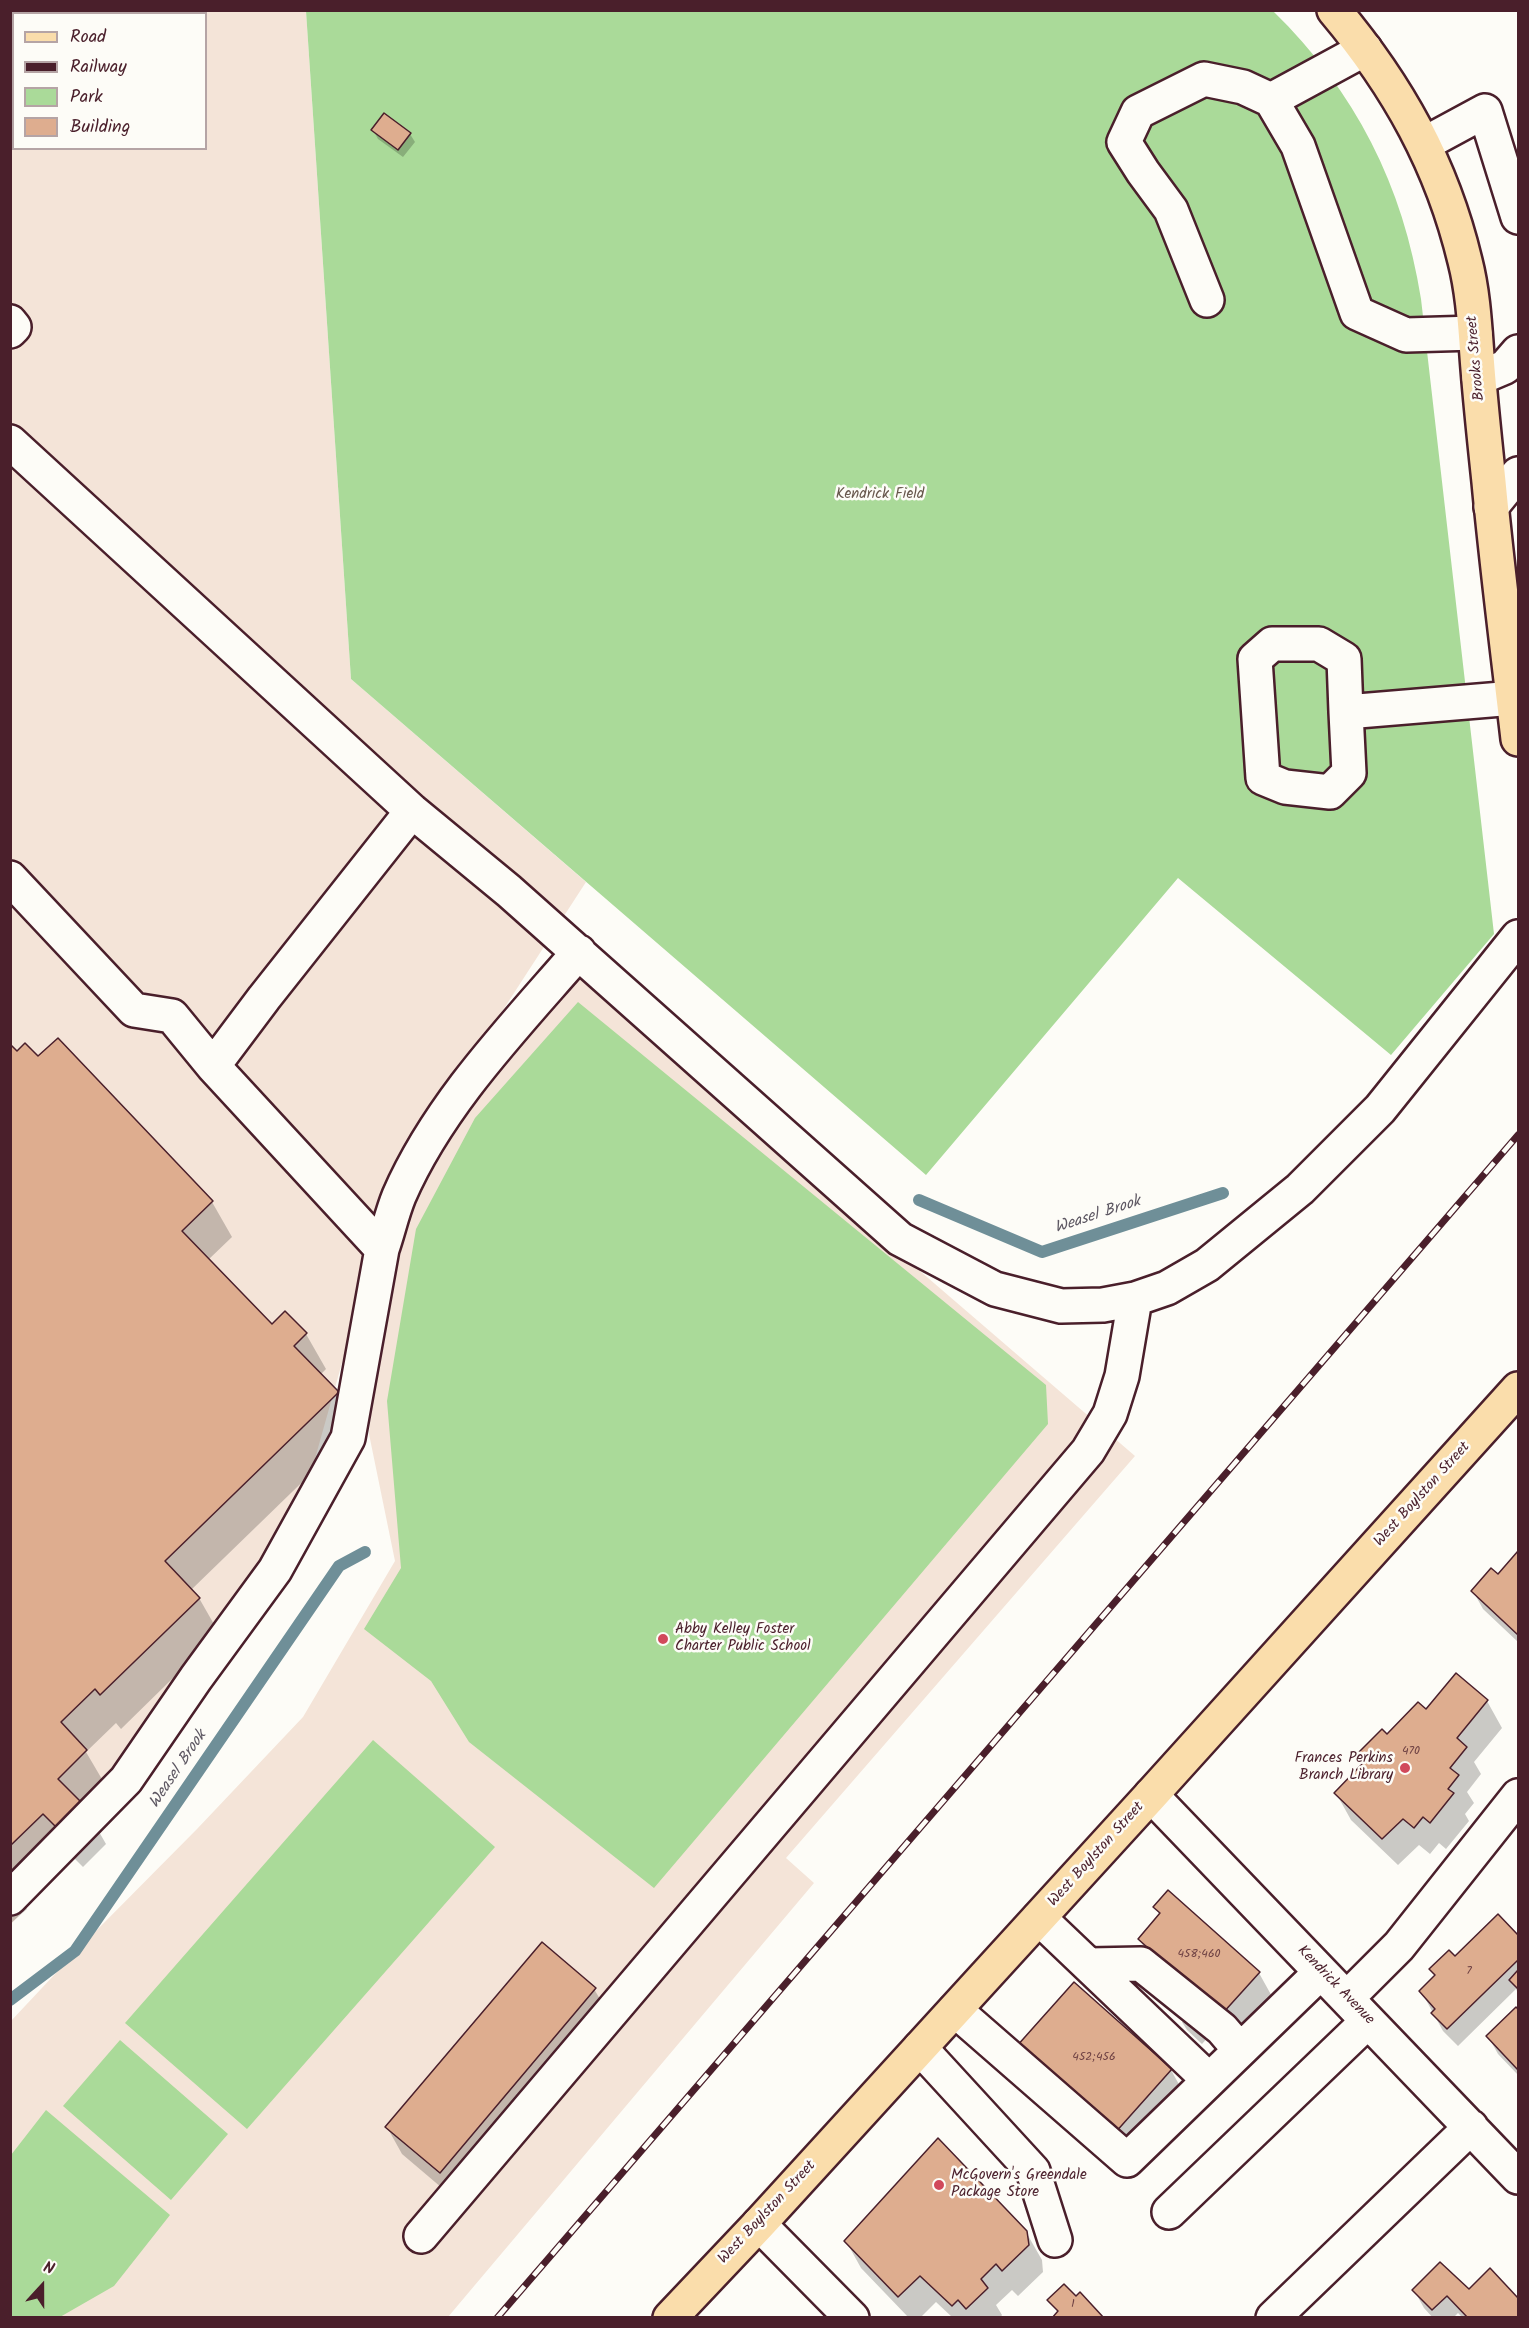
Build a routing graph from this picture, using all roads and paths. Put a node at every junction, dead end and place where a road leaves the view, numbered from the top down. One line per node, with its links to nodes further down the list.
1 (1334, 10): 2 (main road, Brooks Street)
2 (1365, 49): 3 (street); 4 (main road, Brooks Street)
3 (1271, 100): 7 (street); 10 (street)
4 (1424, 144): 5 (street); 10 (main road, Brooks Street)
5 (1509, 149): 6 (street)
6 (1518, 217)
7 (1207, 300)
8 (10, 322): 9 (street)
9 (10, 331)
10 (1475, 333): 12 (main road, Brooks Street)
11 (1518, 352): 12 (street)
12 (1479, 378): 15 (main road, Brooks Street)
13 (10, 442): 19 (street)
14 (1518, 474): 15 (street)
15 (1491, 507): 16 (main road, Brooks Street)
16 (1514, 698): 17 (street); 18 (main road, Brooks Street)
17 (1346, 712): 17 (street)
18 (1518, 739)
19 (412, 811): 22 (street); 23 (street)
20 (10, 878): 23 (street)
21 (1518, 937): 25 (street)
22 (579, 952): 24 (street); 25 (street)
23 (213, 1066): 24 (street)
24 (382, 1249): 29 (street)
25 (1135, 1299): 42 (street)
26 (1518, 1389): 27 (main road, West Boylston Street)
27 (1152, 1795): 30 (main road, West Boylston Street); 32 (street, Kendrick Avenue)
28 (1518, 1796): 33 (street)
29 (10, 1898)
30 (1039, 1918): 31 (street); 34 (main road, West Boylston Street)
31 (1089, 1965): 36 (street); 37 (street)
32 (1321, 1972): 33 (street, Kendrick Avenue); 36 (street)
33 (1358, 2009): 38 (street, Kendrick Avenue); 40 (street)
34 (956, 2010): 35 (main road, West Boylston Street); 37 (street)
35 (920, 2048): 41 (main road, West Boylston Street); 43 (street)
36 (1240, 2050): 37 (street)
37 (1209, 2080)
38 (1471, 2127): 39 (street, Kendrick Avenue); 46 (street)
39 (1518, 2177)
40 (1169, 2212)
41 (759, 2224): 44 (main road, West Boylston Street); 45 (street)
42 (421, 2236)
43 (1055, 2240)
44 (670, 2318)
45 (852, 2318)
46 (1273, 2318)

